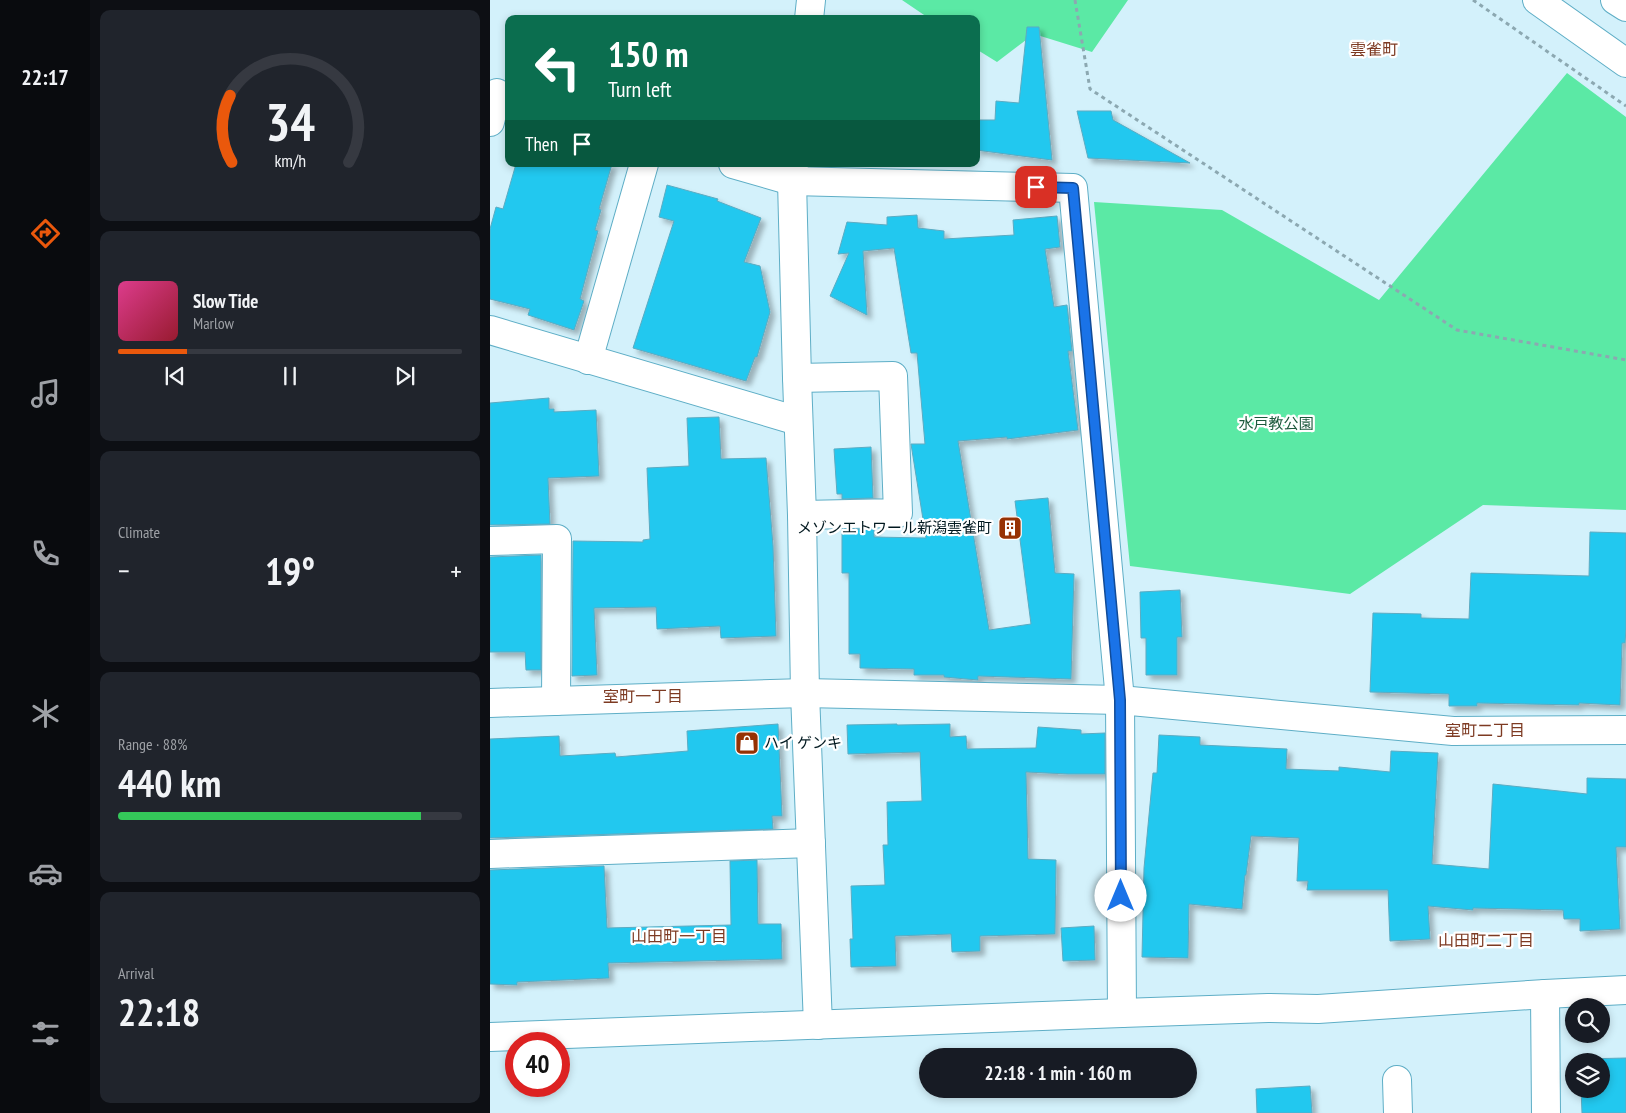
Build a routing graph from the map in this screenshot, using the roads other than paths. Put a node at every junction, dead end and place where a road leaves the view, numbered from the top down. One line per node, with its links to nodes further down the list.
1 (811, 0): 5 (street)
2 (1537, 0): 6 (street)
3 (1616, 0): 4 (street)
4 (1626, 7)
5 (809, 15)
6 (1626, 63)
7 (499, 93): 8 (street)
8 (490, 122)
9 (643, 167): 13 (street)
10 (753, 167): 11 (street)
11 (793, 173): 14 (street); 19 (street)
12 (490, 330): 13 (street)
13 (588, 360): 15 (street)
14 (797, 378): 15 (street); 16 (street)
15 (798, 421): 16 (street)
16 (802, 515): 18 (street)
17 (490, 541): 20 (street)
18 (805, 693): 19 (street); 20 (street); 23 (street)
19 (1120, 700): 22 (street); 27 (street)
20 (556, 701): 21 (street)
21 (490, 703)
22 (1626, 730)
23 (811, 843): 24 (street); 28 (street)
24 (490, 854)
25 (1626, 990): 26 (street)
26 (1545, 994): 27 (street); 32 (street)
27 (1122, 1013): 28 (street)
28 (818, 1024): 29 (street)
29 (490, 1037)
30 (1397, 1080): 31 (street)
31 (1398, 1113)
32 (1546, 1113)

